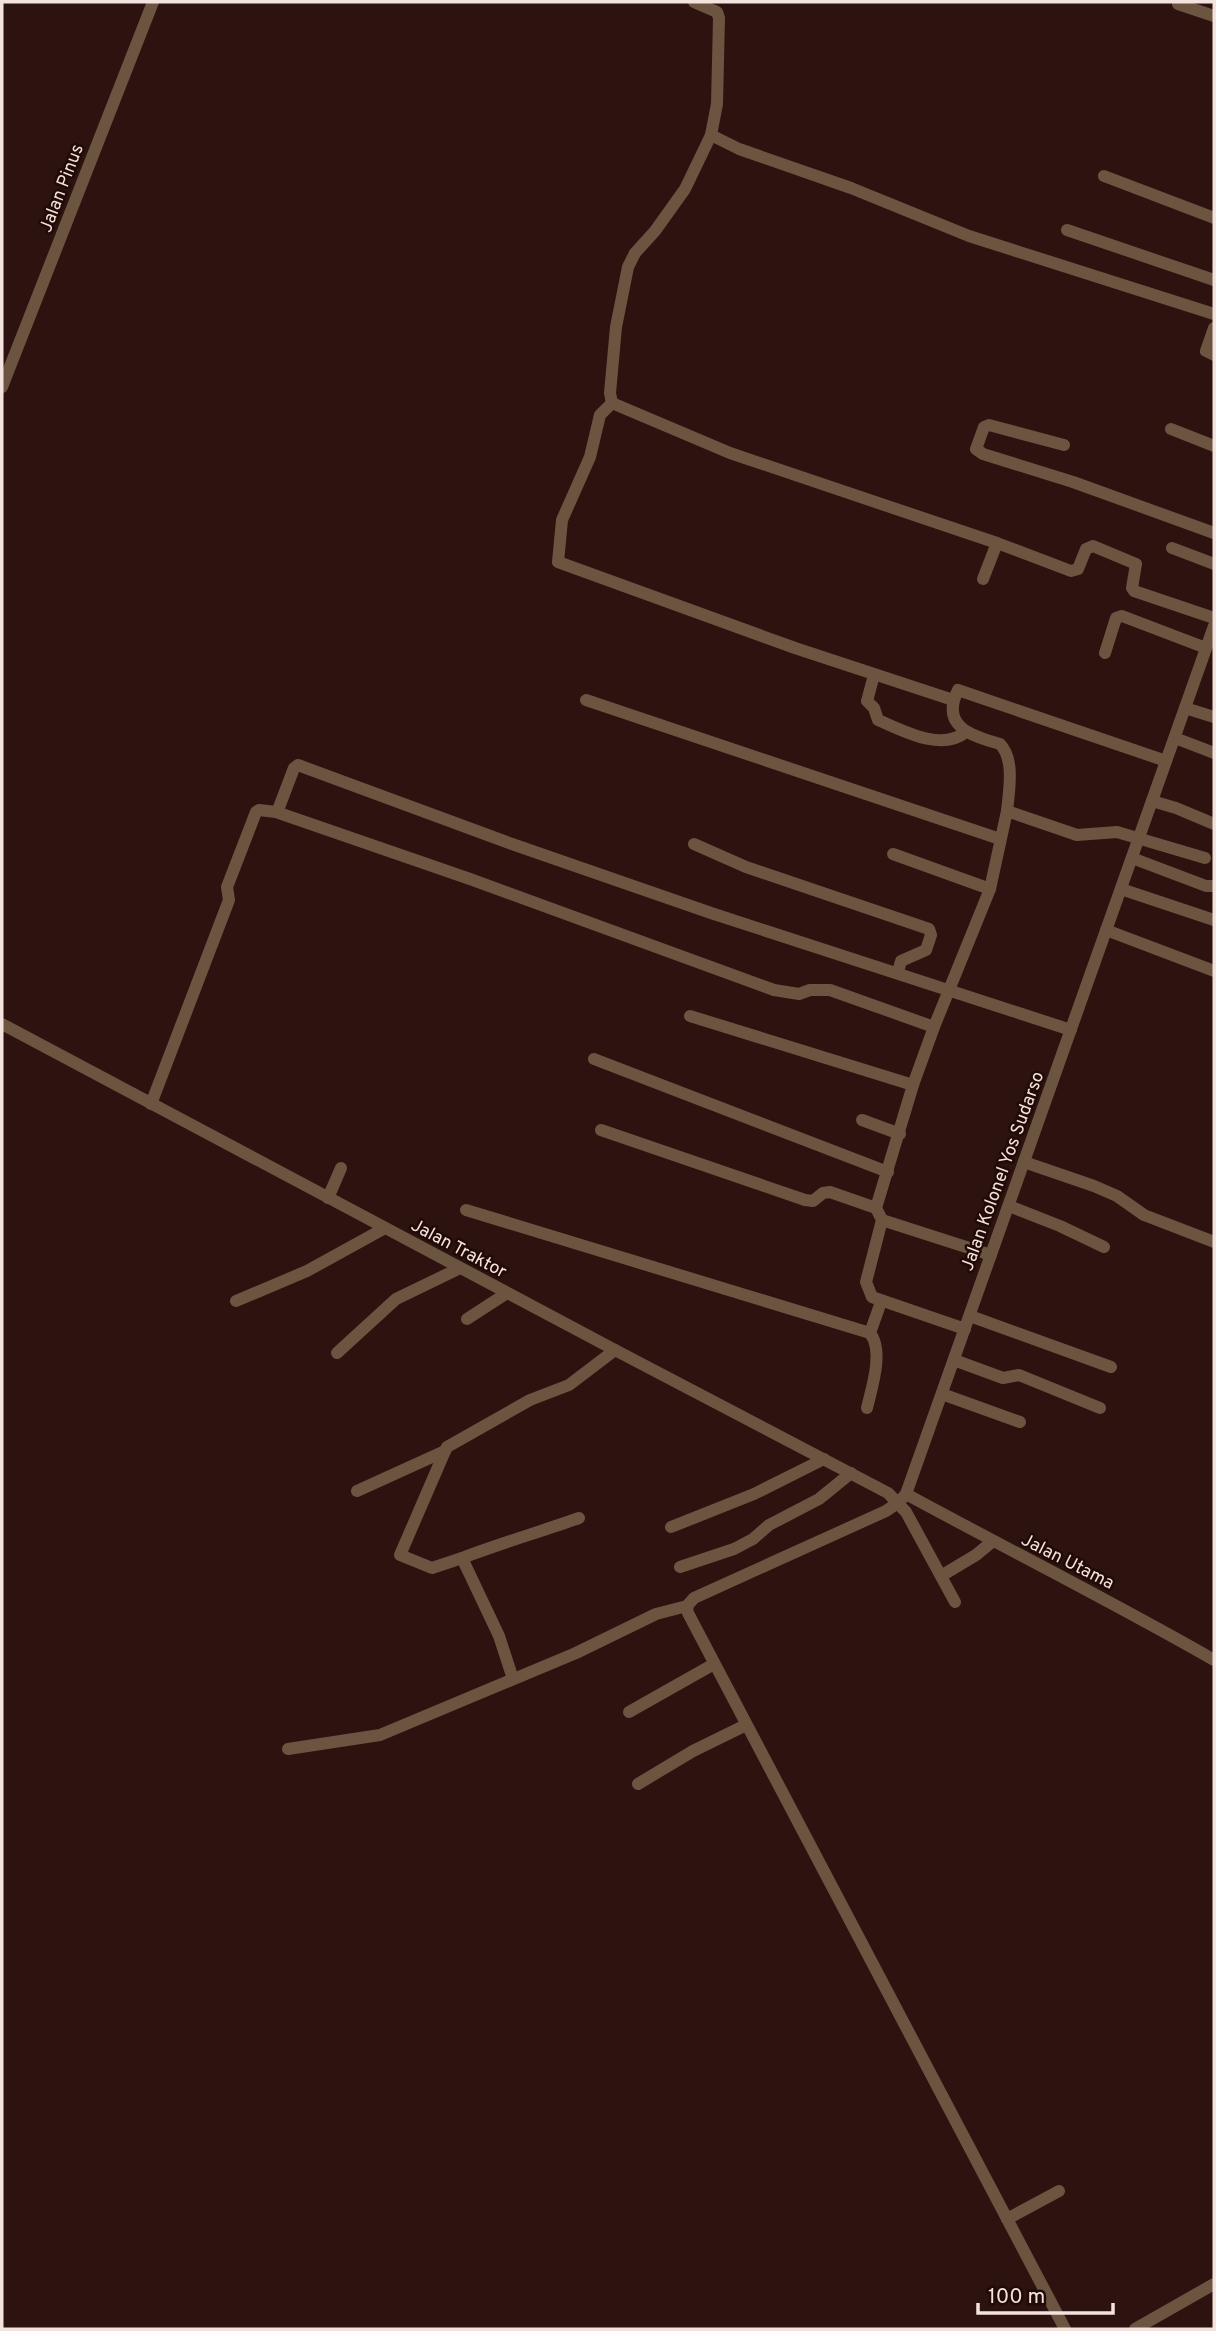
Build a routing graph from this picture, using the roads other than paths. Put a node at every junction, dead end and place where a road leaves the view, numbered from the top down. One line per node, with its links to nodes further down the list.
1 (153, 2): 13 (street, Jalan Pinus)
2 (694, 2): 5 (street)
3 (1178, 4): 4 (street)
4 (1214, 16)
5 (711, 135): 10 (street); 14 (street)
6 (1104, 176): 7 (street)
7 (1214, 218)
8 (1068, 230): 9 (street)
9 (1214, 280)
10 (1214, 314)
11 (1214, 328): 12 (street)
12 (1214, 355)
13 (2, 387)
14 (612, 403): 19 (street); 27 (street)
15 (1171, 429): 17 (street)
16 (1065, 445): 18 (street)
17 (1214, 446)
18 (1214, 533)
19 (997, 543): 22 (street); 23 (street)
20 (1172, 548): 21 (street)
21 (1214, 564)
22 (983, 579)
23 (1214, 618)
24 (1214, 626): 26 (street, Jalan Kolonel Yos Sudarso)
25 (1105, 653): 26 (street)
26 (1208, 653): 30 (street, Jalan Kolonel Yos Sudarso)
27 (874, 675): 29 (street); 32 (street)
28 (586, 700): 41 (street)
29 (953, 700): 32 (street); 35 (street)
30 (1185, 708): 31 (street); 33 (street, Jalan Kolonel Yos Sudarso)
31 (1214, 717)
32 (966, 732): 37 (street)
33 (1175, 737): 34 (street); 35 (street, Jalan Kolonel Yos Sudarso)
34 (1214, 753)
35 (1166, 761): 36 (street, Jalan Kolonel Yos Sudarso)
36 (1152, 801): 39 (street); 40 (street, Jalan Kolonel Yos Sudarso)
37 (1007, 811): 40 (street); 41 (street)
38 (276, 812): 52 (street); 56 (street); 60 (street)
39 (1214, 824)
40 (1139, 838): 44 (street, Jalan Kolonel Yos Sudarso); 45 (street)
41 (1000, 839): 47 (street)
42 (694, 844): 52 (street)
43 (892, 854): 47 (street)
44 (1132, 858): 46 (street); 48 (street, Jalan Kolonel Yos Sudarso)
45 (1205, 858)
46 (1214, 886)
47 (990, 889): 53 (street)
48 (1121, 889): 49 (street); 50 (street, Jalan Kolonel Yos Sudarso)
49 (1214, 920)
50 (1107, 930): 51 (street); 57 (street, Jalan Kolonel Yos Sudarso)
51 (1214, 971)
52 (898, 972): 53 (street)
53 (948, 990): 56 (street); 57 (street)
54 (690, 1016): 59 (street)
55 (2, 1024): 60 (street, Jalan Traktor)
56 (934, 1027): 59 (street)
57 (1071, 1030): 64 (street, Jalan Kolonel Yos Sudarso)
58 (594, 1059): 66 (street)
59 (913, 1085): 63 (street)
60 (151, 1104): 67 (street, Jalan Traktor)
61 (862, 1121): 63 (street)
62 (601, 1130): 70 (street)
63 (900, 1134): 66 (street)
64 (1024, 1162): 68 (street, Jalan Kolonel Yos Sudarso); 72 (street)
65 (341, 1168): 67 (street)
66 (888, 1172): 70 (street)
67 (328, 1198): 71 (street, Jalan Traktor)
68 (1009, 1206): 73 (street); 74 (street, Jalan Kolonel Yos Sudarso)
69 (466, 1210): 82 (street)
70 (879, 1214): 74 (street); 78 (street)
71 (385, 1228): 75 (street, Jalan Traktor); 77 (street)
72 (1214, 1242)
73 (1104, 1247)
74 (991, 1255): 79 (street, Jalan Kolonel Yos Sudarso)
75 (460, 1268): 76 (street, Jalan Traktor); 84 (street)
76 (507, 1293): 80 (street); 83 (street, Jalan Traktor)
77 (236, 1301)
78 (881, 1302): 81 (street); 82 (street)
79 (970, 1316): 81 (street, Jalan Kolonel Yos Sudarso); 86 (street)
80 (467, 1320)
81 (965, 1329): 85 (street, Jalan Kolonel Yos Sudarso)
82 (870, 1333): 88 (street)
83 (615, 1350): 91 (street); 92 (street, Jalan Traktor)
84 (337, 1353)
85 (954, 1360): 87 (street, Jalan Kolonel Yos Sudarso); 89 (street)
86 (1111, 1367)
87 (942, 1394): 90 (street); 95 (street, Jalan Kolonel Yos Sudarso)
88 (867, 1408)
89 (1100, 1408)
90 (1020, 1422)
91 (445, 1451): 94 (street); 99 (street)
92 (824, 1459): 93 (street, Jalan Traktor); 97 (street)
93 (851, 1473): 95 (street, Jalan Traktor); 100 (street)
94 (357, 1491)
95 (903, 1498): 98 (street, Jalan Utama); 101 (street); 103 (street)
96 (579, 1518): 99 (street)
97 (671, 1527)
98 (993, 1541): 101 (street); 104 (street, Jalan Utama)
99 (462, 1558): 106 (street)
100 (680, 1567)
101 (941, 1576): 102 (street)
102 (955, 1602)
103 (687, 1605): 105 (street); 106 (street)
104 (1214, 1660)
105 (714, 1664): 107 (street); 108 (street)
106 (513, 1679): 109 (street)
107 (629, 1712)
108 (746, 1725): 110 (street); 112 (street)
109 (288, 1749)
110 (638, 1784)
111 (1059, 2191): 112 (street)
112 (1007, 2218): 114 (street)
113 (1214, 2284): 115 (street)
114 (1065, 2329)
115 (1135, 2329)

